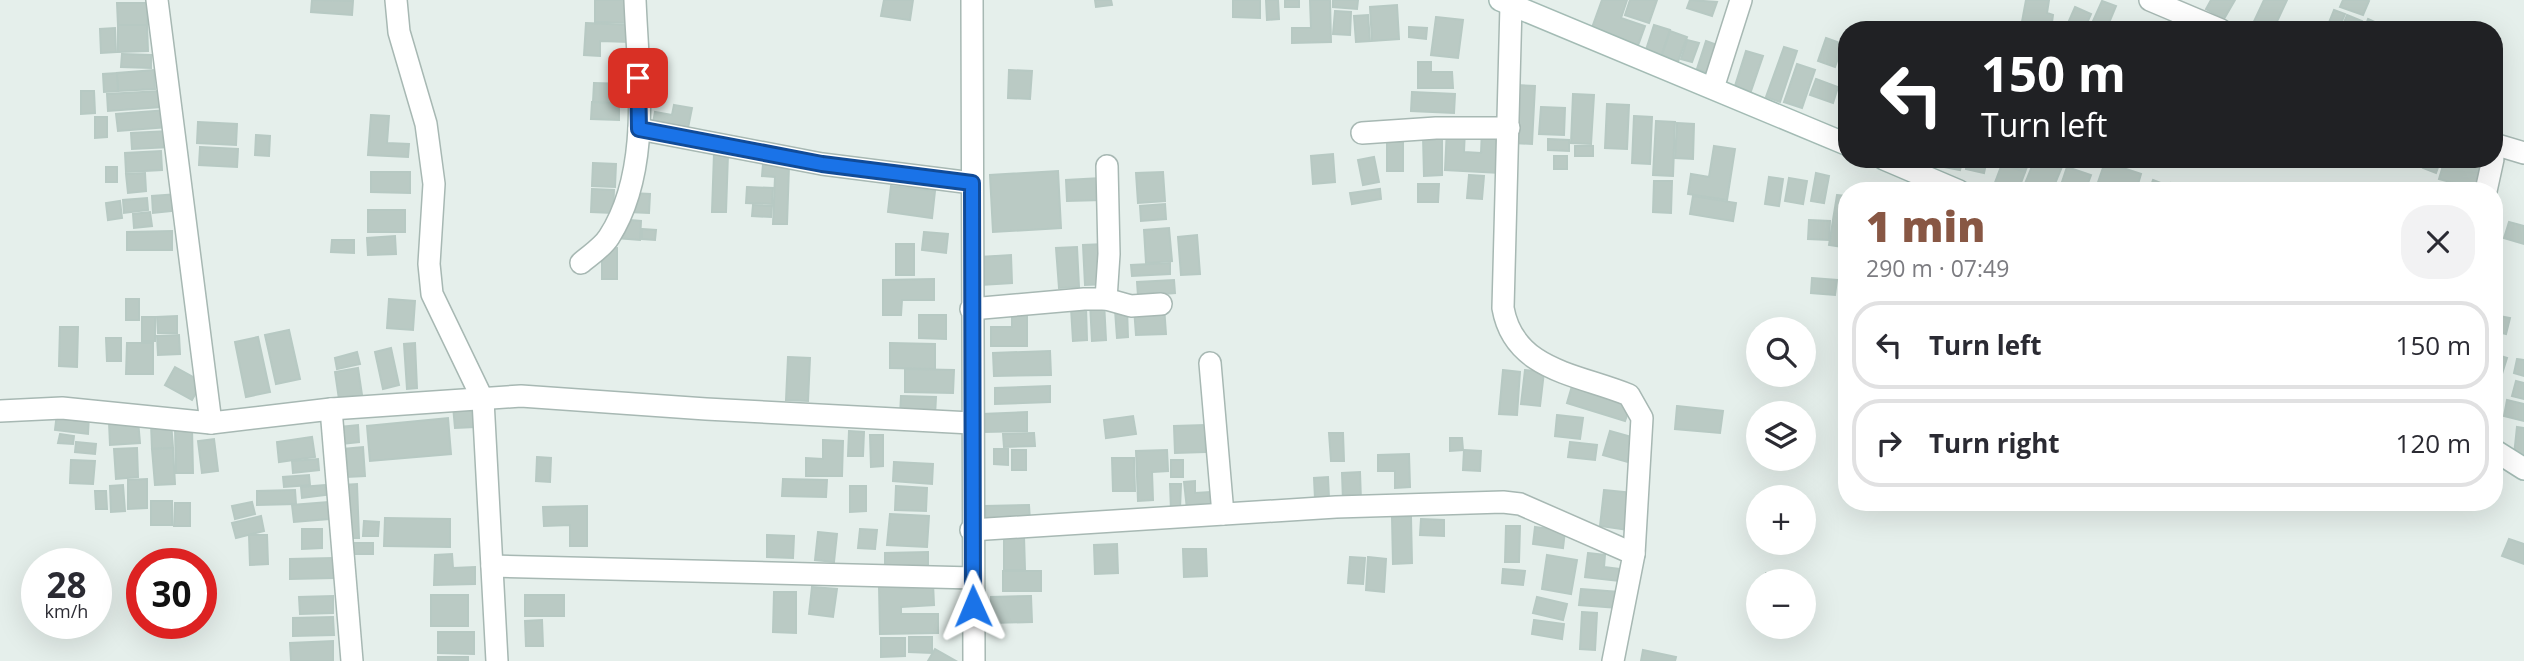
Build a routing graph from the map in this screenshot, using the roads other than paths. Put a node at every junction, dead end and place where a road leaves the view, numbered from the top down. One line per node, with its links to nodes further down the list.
1 (157, 0): 28 (street)
2 (396, 0): 25 (street)
3 (635, 0): 11 (street)
4 (972, 0): 19 (street)
5 (1741, 0): 9 (street)
6 (2150, 0): 8 (street)
7 (1506, 2): 9 (street); 10 (street)
8 (2200, 21)
9 (1713, 88): 13 (street)
10 (1509, 128): 12 (street); 34 (street)
11 (639, 129): 19 (street); 20 (street)
12 (1362, 134)
13 (1838, 141)
14 (2503, 152): 15 (street)
15 (2524, 153)
16 (1107, 166): 21 (street)
17 (1905, 168): 18 (street)
18 (1938, 182)
19 (972, 183): 23 (street)
20 (581, 263)
21 (1106, 299): 22 (street); 23 (street)
22 (1161, 304)
23 (971, 309): 29 (street)
24 (1210, 363): 32 (street)
25 (484, 400): 26 (street); 29 (street); 35 (street)
26 (331, 409): 28 (street); 37 (street)
27 (0, 411): 28 (street)
28 (211, 423)
29 (971, 423): 33 (street)
30 (2503, 456): 31 (street)
31 (2524, 469)
32 (1223, 514): 33 (street); 34 (street)
33 (971, 530): 36 (street)
34 (1634, 554): 40 (street)
35 (492, 566): 36 (street); 38 (street)
36 (973, 578): 39 (street)
37 (352, 661)
38 (497, 661)
39 (974, 661)
40 (1614, 661)

